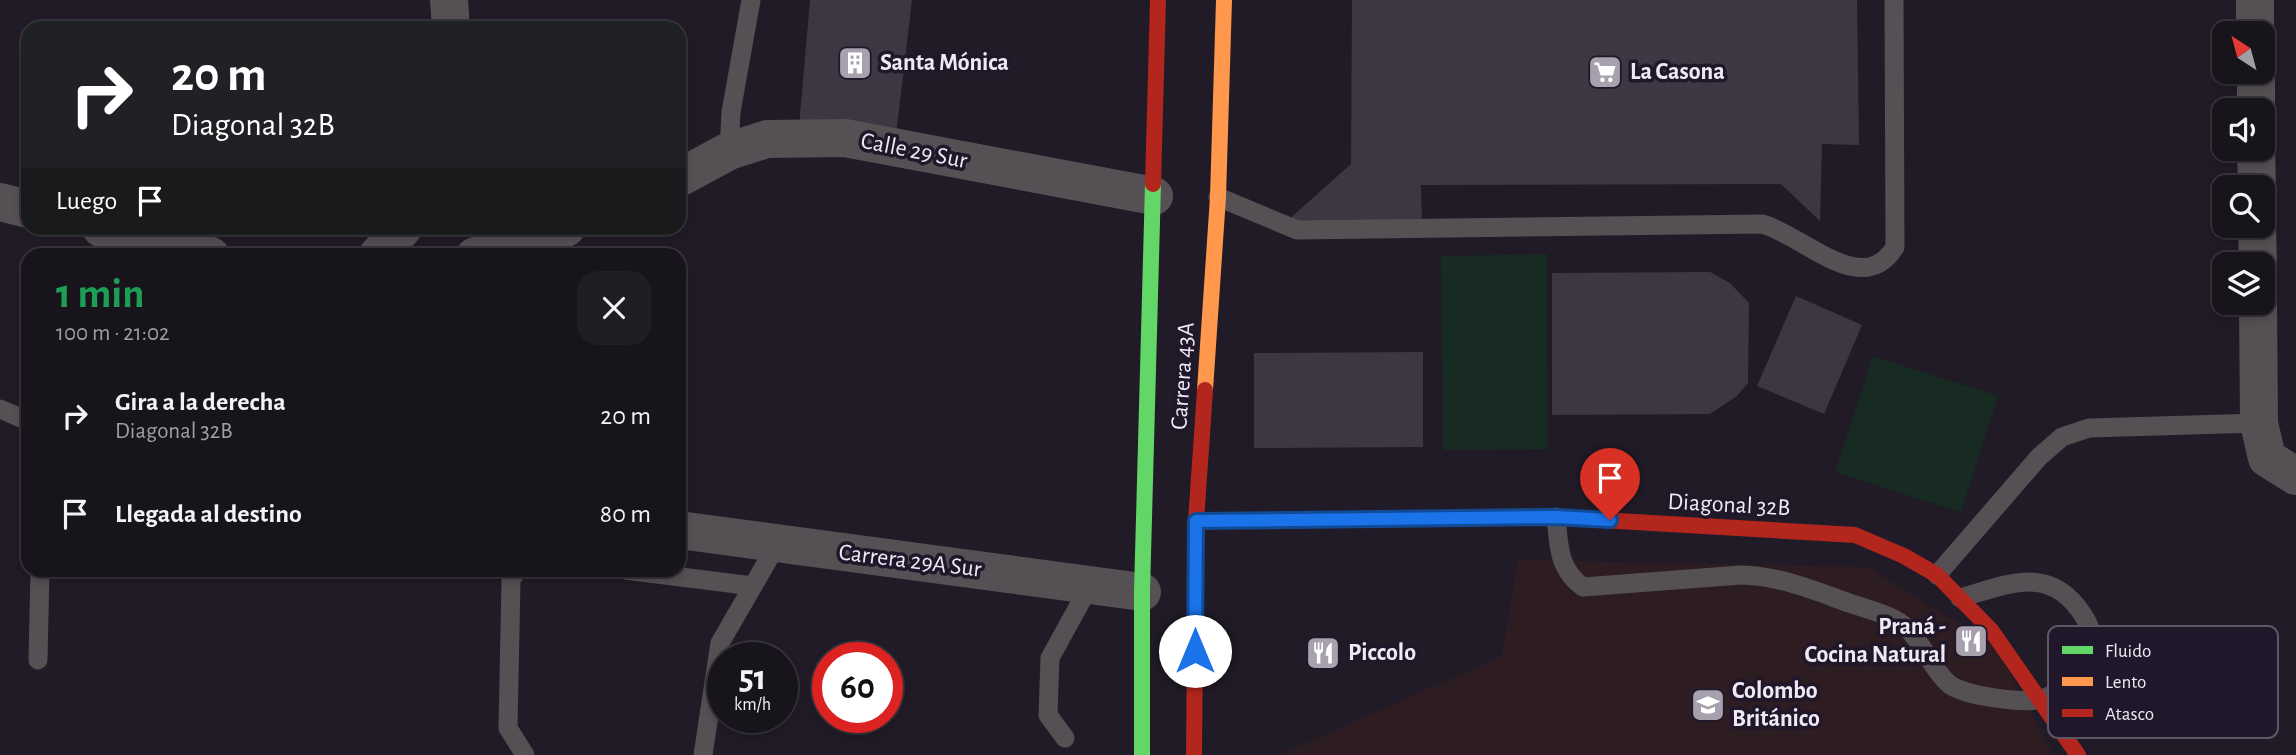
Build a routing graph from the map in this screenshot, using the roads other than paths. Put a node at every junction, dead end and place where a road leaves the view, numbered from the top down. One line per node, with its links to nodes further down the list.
1 (449, 0): 7 (street)
2 (751, 0): 9 (lane)
3 (1158, 0): 11 (main road, Carrera 43A)
4 (1224, 0): 12 (main road, Carrera 43A)
5 (1894, 0): 12 (lane)
6 (2255, 0): 8 (street)
7 (451, 21)
8 (2255, 21)
9 (729, 151): 10 (street, Calle 29 Sur); 11 (street, Calle 29 Sur)
10 (686, 174)
11 (1154, 196): 36 (main road, Carrera 43A)
12 (1218, 197): 27 (main road, Carrera 43A)
13 (0, 202): 14 (street)
14 (21, 207)
15 (128, 235): 18 (street)
16 (396, 235): 19 (street)
17 (541, 235): 20 (street)
18 (180, 248)
19 (384, 248)
20 (509, 248)
21 (2258, 315): 24 (street)
22 (0, 409): 23 (lane)
23 (21, 418)
24 (2259, 423): 25 (street); 30 (lane)
25 (2296, 476)
26 (1556, 517): 27 (main road, Diagonal 32B); 30 (main road, Diagonal 32B); 41 (lane)
27 (1196, 521): 48 (main road, Carrera 43A)
28 (686, 531): 29 (street, Carrera 29A Sur)
29 (777, 544): 34 (lane); 35 (street, Carrera 29A Sur)
30 (1937, 575): 37 (main road, Diagonal 32B)
31 (40, 577): 39 (lane)
32 (513, 577): 45 (lane)
33 (681, 577): 34 (lane)
34 (753, 586): 46 (lane)
35 (1089, 587): 36 (street, Carrera 29A Sur); 43 (lane)
36 (1142, 592): 47 (main road, Carrera 43A)
37 (1960, 598): 38 (lane); 41 (main road, Diagonal 32B)
38 (2090, 626)
39 (38, 660)
40 (2048, 696): 41 (lane)
41 (2041, 699): 42 (main road, Diagonal 32B)
42 (2048, 710)
43 (1065, 738)
44 (2067, 738): 49 (main road, Diagonal 32B)
45 (525, 755)
46 (703, 755)
47 (1142, 755)
48 (1194, 755)
49 (2078, 755)

